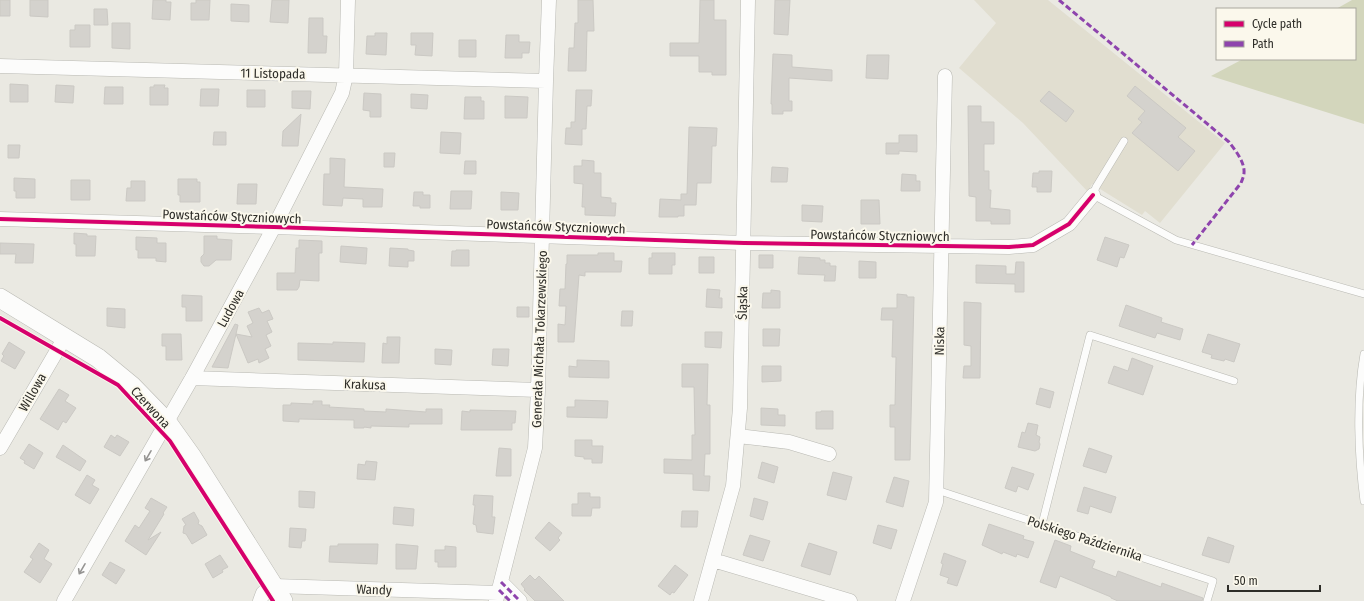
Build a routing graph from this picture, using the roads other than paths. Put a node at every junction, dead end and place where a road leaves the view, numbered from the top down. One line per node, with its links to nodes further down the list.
1 (348, 0): 5 (street, Ludowa)
2 (549, 0): 7 (street, Generała Michała Tokarzewskiego)
3 (748, 0): 13 (street, Śląska)
4 (0, 66): 5 (street, 11 Listopada)
5 (346, 75): 7 (street, 11 Listopada); 11 (street, Ludowa)
6 (945, 76): 14 (street, Niska)
7 (546, 81): 12 (street, Generała Michała Tokarzewskiego)
8 (1124, 141): 9 (lane)
9 (1093, 196): 14 (street, Powstańców Styczniowych); 15 (lane)
10 (0, 220): 11 (street, Powstańców Styczniowych)
11 (274, 227): 12 (street, Powstańców Styczniowych); 19 (street, Ludowa)
12 (542, 236): 13 (street, Powstańców Styczniowych); 21 (street, Generała Michała Tokarzewskiego)
13 (744, 243): 14 (street, Powstańców Styczniowych); 23 (street, Śląska)
14 (941, 246): 26 (street, Niska)
15 (1364, 294)
16 (0, 298): 17 (main road, Czerwona)
17 (65, 337): 22 (main road, Czerwona); 24 (street, Willowa)
18 (1364, 354): 27 (lane)
19 (192, 378): 21 (street, Krakusa); 22 (street, Ludowa)
20 (1234, 380): 28 (lane)
21 (538, 390): 30 (street, Generała Michała Tokarzewskiego)
22 (167, 422): 31 (main road, Czerwona); 32 (street, Ludowa, one-way to 32)
23 (738, 436): 25 (street); 29 (street, Śląska)
24 (0, 448)
25 (829, 454)
26 (937, 490): 28 (lane, Polskiego Października); 38 (street, Niska)
27 (1364, 501)
28 (1042, 524): 39 (lane, Polskiego Października)
29 (713, 560): 36 (street, Śląska); 37 (street)
30 (499, 591): 31 (street, Wandy); 34 (street); 35 (street)
31 (278, 594): 33 (street)
32 (64, 601)
33 (260, 601)
34 (510, 601)
35 (520, 601)
36 (701, 601)
37 (850, 601)
38 (902, 601)
39 (1207, 601)

